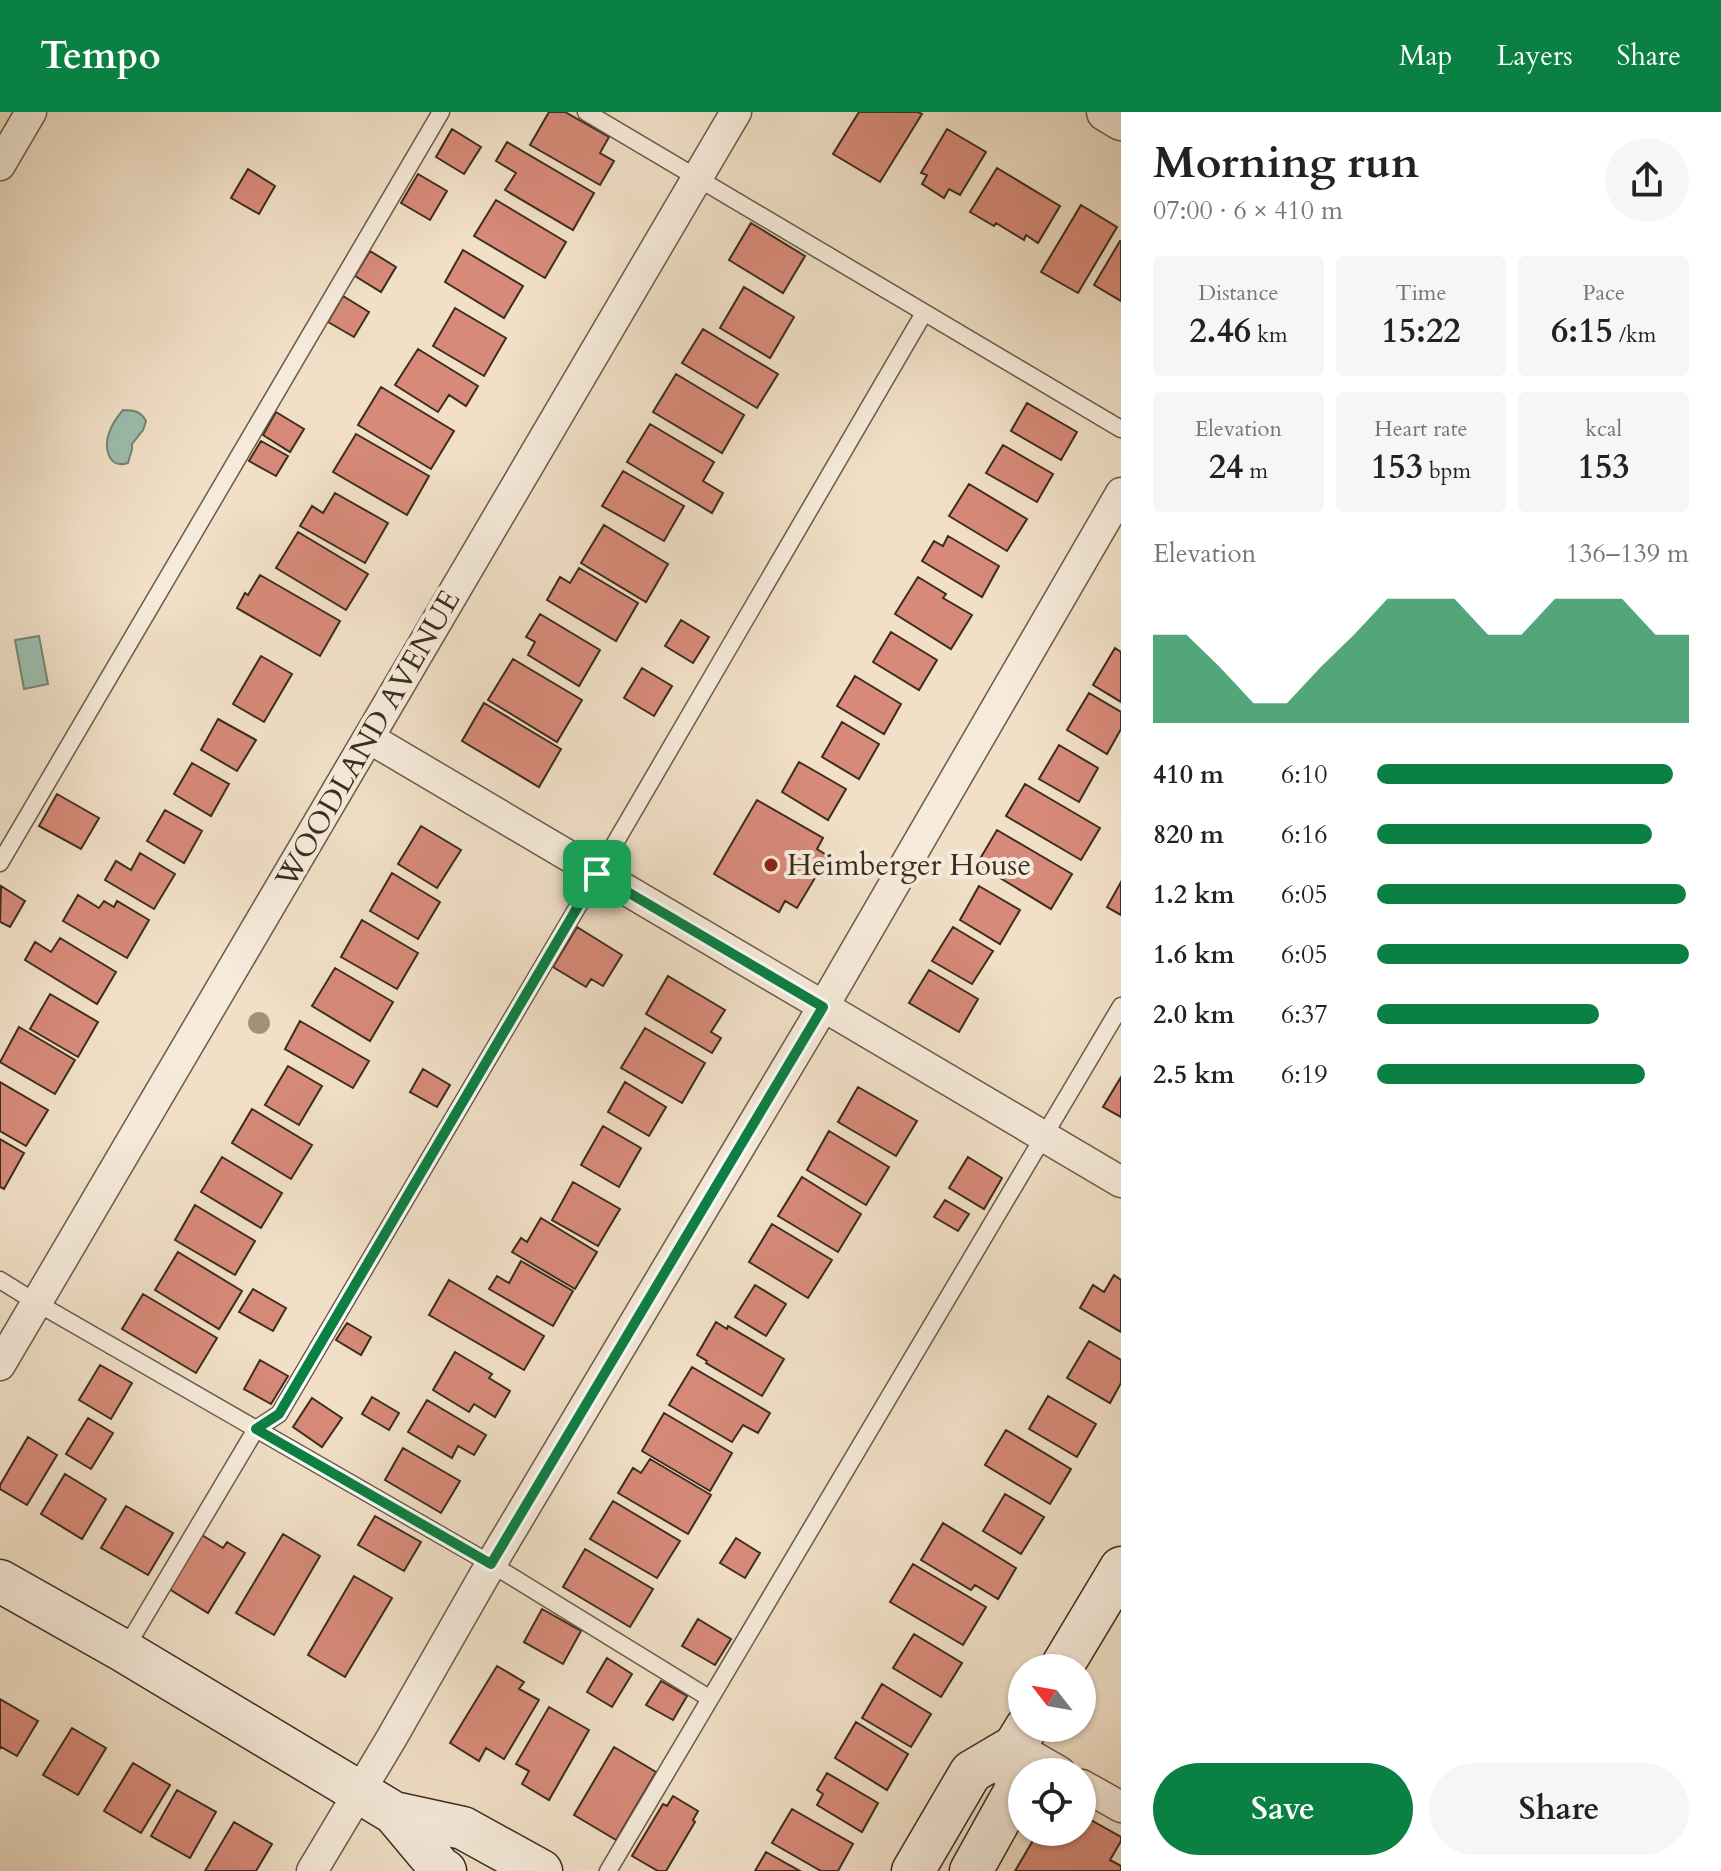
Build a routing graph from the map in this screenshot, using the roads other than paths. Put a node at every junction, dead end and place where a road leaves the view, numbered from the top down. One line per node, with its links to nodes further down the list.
1 (31, 112): 7 (street)
2 (441, 112): 13 (lane)
3 (586, 112): 8 (lane)
4 (736, 112): 8 (street, WOODLAND AVENUE)
5 (1106, 112): 6 (street)
6 (1121, 121)
7 (0, 165)
8 (697, 178): 9 (lane); 12 (street, WOODLAND AVENUE)
9 (924, 313): 10 (lane); 14 (lane)
10 (1121, 429)
11 (1121, 493): 16 (street)
12 (369, 738): 14 (street); 20 (street, WOODLAND AVENUE)
13 (0, 863)
14 (597, 874): 16 (street); 22 (lane)
15 (1121, 1006): 17 (lane)
16 (823, 1007): 17 (street); 23 (street)
17 (1043, 1136): 18 (street); 28 (lane)
18 (1121, 1182)
19 (0, 1280): 20 (lane)
20 (37, 1303): 21 (street, WOODLAND AVENUE); 22 (lane)
21 (0, 1365)
22 (256, 1429): 23 (lane); 26 (lane)
23 (491, 1564): 28 (lane); 34 (street)
24 (1121, 1568): 27 (main road)
25 (0, 1581): 26 (main road)
26 (124, 1651): 34 (main road)
27 (1069, 1654)
28 (709, 1698): 39 (lane)
29 (1013, 1742): 40 (main road)
30 (1020, 1742): 41 (main road)
31 (1026, 1742): 32 (street)
32 (1044, 1758)
33 (1096, 1793): 35 (street)
34 (377, 1802): 36 (street); 37 (main road); 38 (main road)
35 (1121, 1807)
36 (312, 1871)
37 (445, 1871)
38 (541, 1871)
39 (608, 1871)
40 (913, 1871)
41 (971, 1871)

